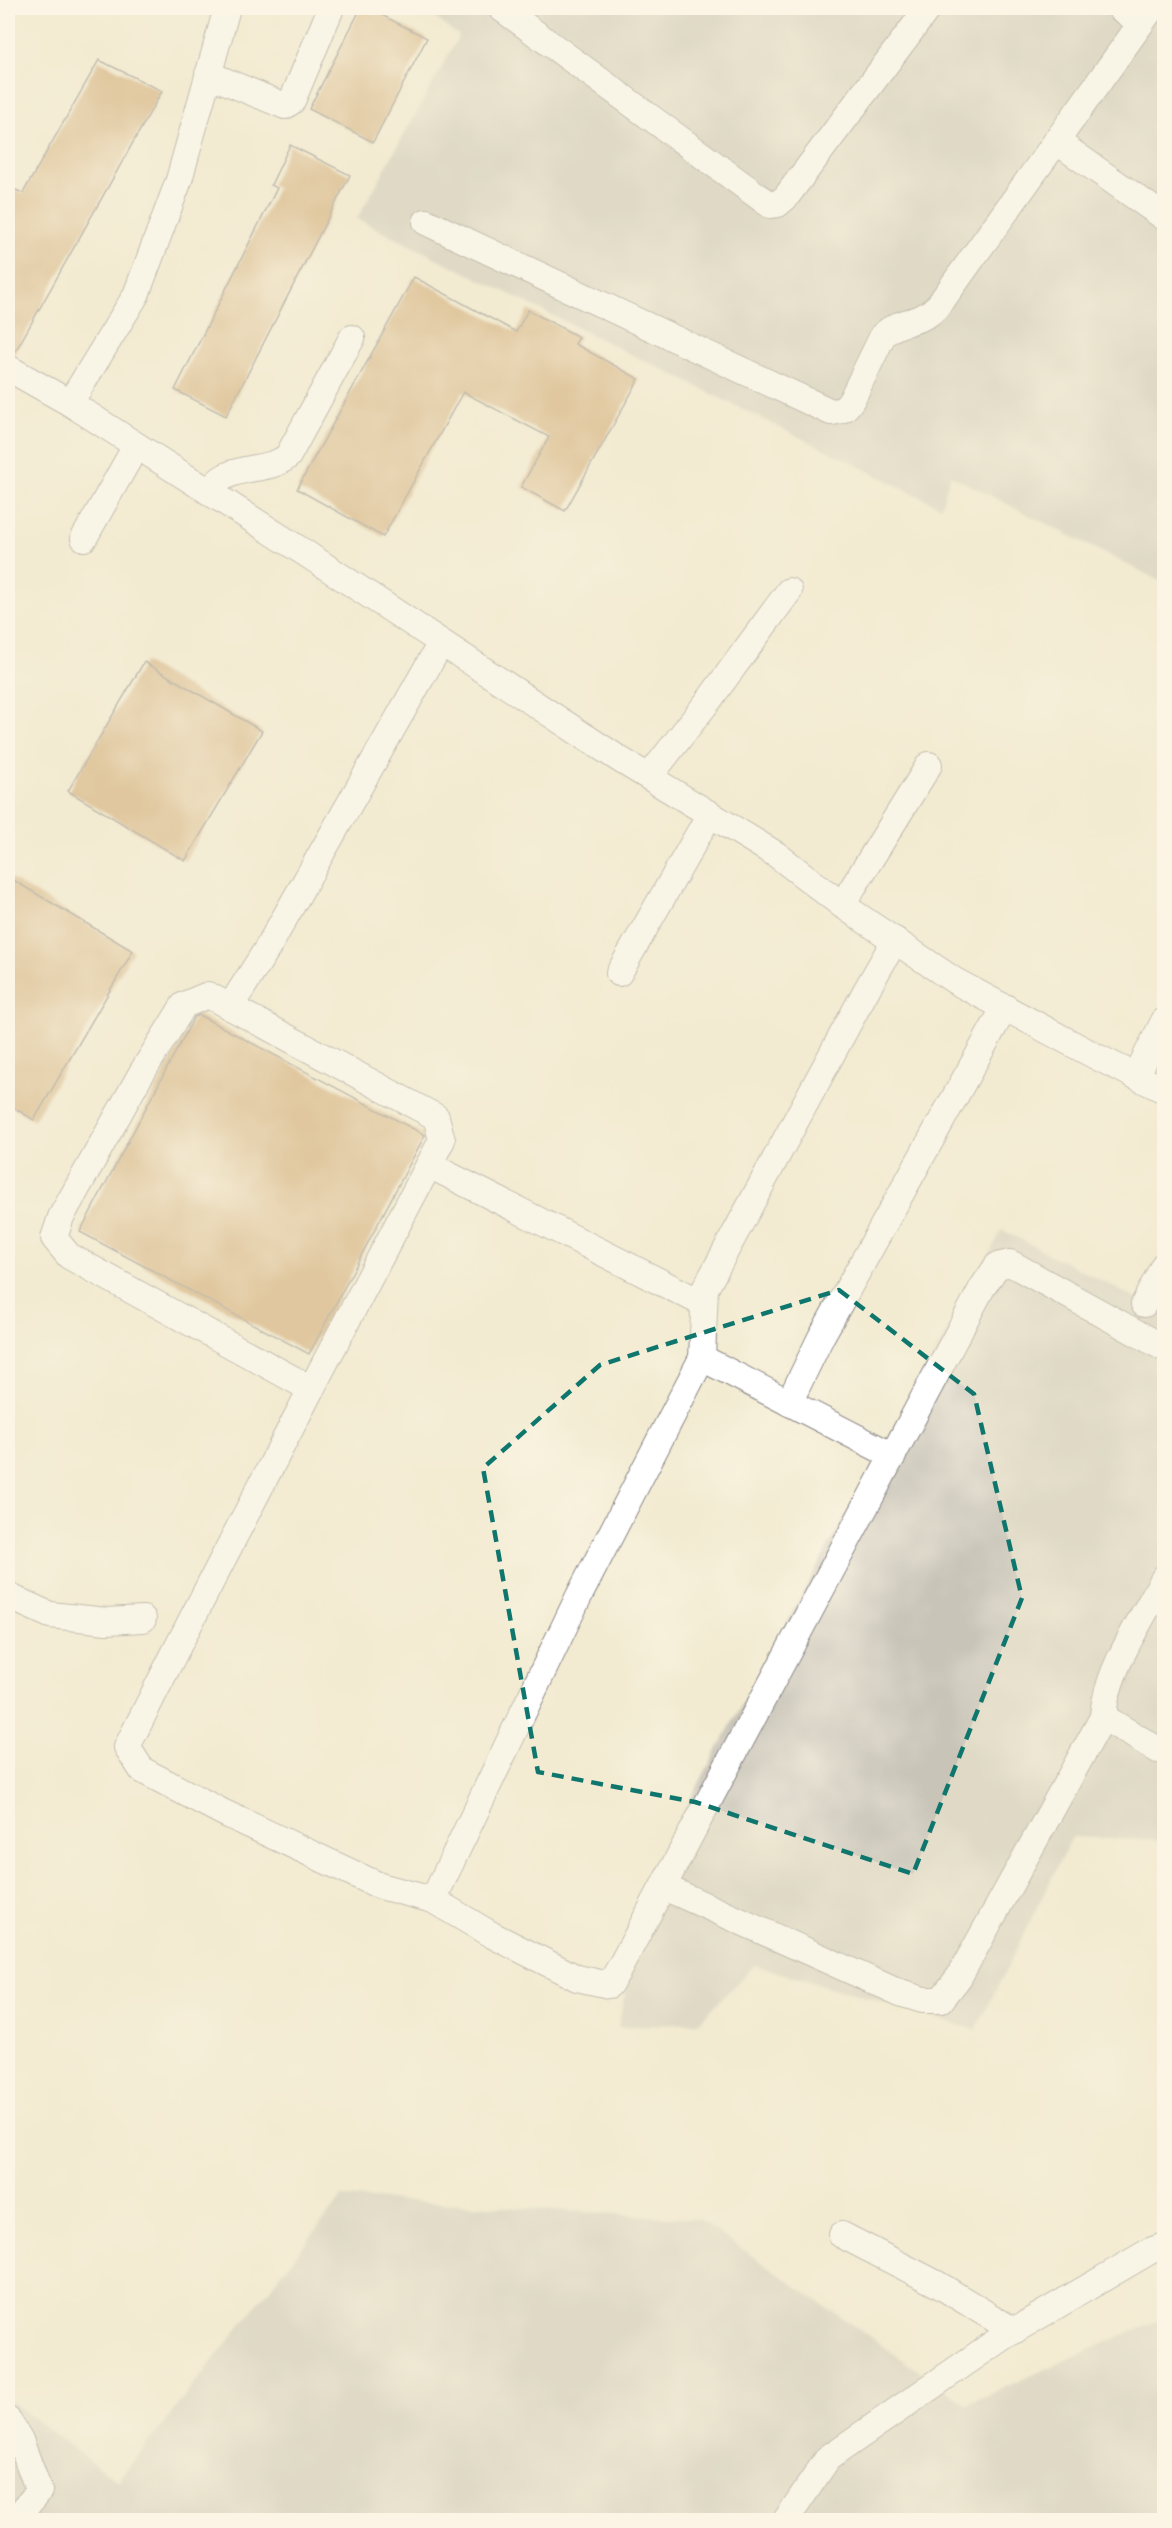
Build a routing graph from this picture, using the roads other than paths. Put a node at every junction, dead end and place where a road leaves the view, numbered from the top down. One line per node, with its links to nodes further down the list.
1 (227, 8): 7 (street)
2 (331, 8): 7 (street)
3 (501, 8): 4 (street)
4 (928, 8)
5 (1120, 8): 6 (street)
6 (1147, 15): 8 (street)
7 (208, 74): 13 (street)
8 (1056, 141): 9 (street); 10 (street)
9 (1164, 217)
10 (426, 222)
11 (352, 338): 15 (street)
12 (8, 368): 13 (street)
13 (70, 403): 14 (street)
14 (136, 446): 15 (street); 16 (street)
15 (208, 491): 18 (street)
16 (84, 538)
17 (789, 591): 20 (street)
18 (441, 643): 20 (street); 25 (street)
19 (929, 765): 22 (street)
20 (649, 777): 21 (street)
21 (710, 814): 22 (street); 24 (street)
22 (842, 904): 23 (street)
23 (895, 940): 26 (street); 33 (street)
24 (619, 973)
25 (230, 1007): 30 (street); 36 (street)
26 (1005, 1007): 28 (street); 37 (street)
27 (1164, 1021): 28 (street)
28 (1136, 1076): 29 (street)
29 (1164, 1090)
30 (429, 1165): 33 (street); 36 (street)
31 (1164, 1265): 32 (street)
32 (1144, 1304)
33 (704, 1305): 35 (street)
34 (1164, 1347): 38 (street)
35 (702, 1358): 37 (street); 45 (street)
36 (311, 1389): 45 (street)
37 (789, 1402): 38 (street)
38 (893, 1456): 44 (street)
39 (1164, 1578): 42 (street)
40 (8, 1596): 41 (street)
41 (143, 1620)
42 (1103, 1718): 43 (street); 44 (street)
43 (1164, 1749)
44 (664, 1887): 45 (street)
45 (433, 1900)
46 (842, 2235): 48 (street)
47 (1164, 2246): 48 (street)
48 (1014, 2331): 51 (street)
49 (8, 2420): 50 (street)
50 (15, 2520)
51 (786, 2520)

